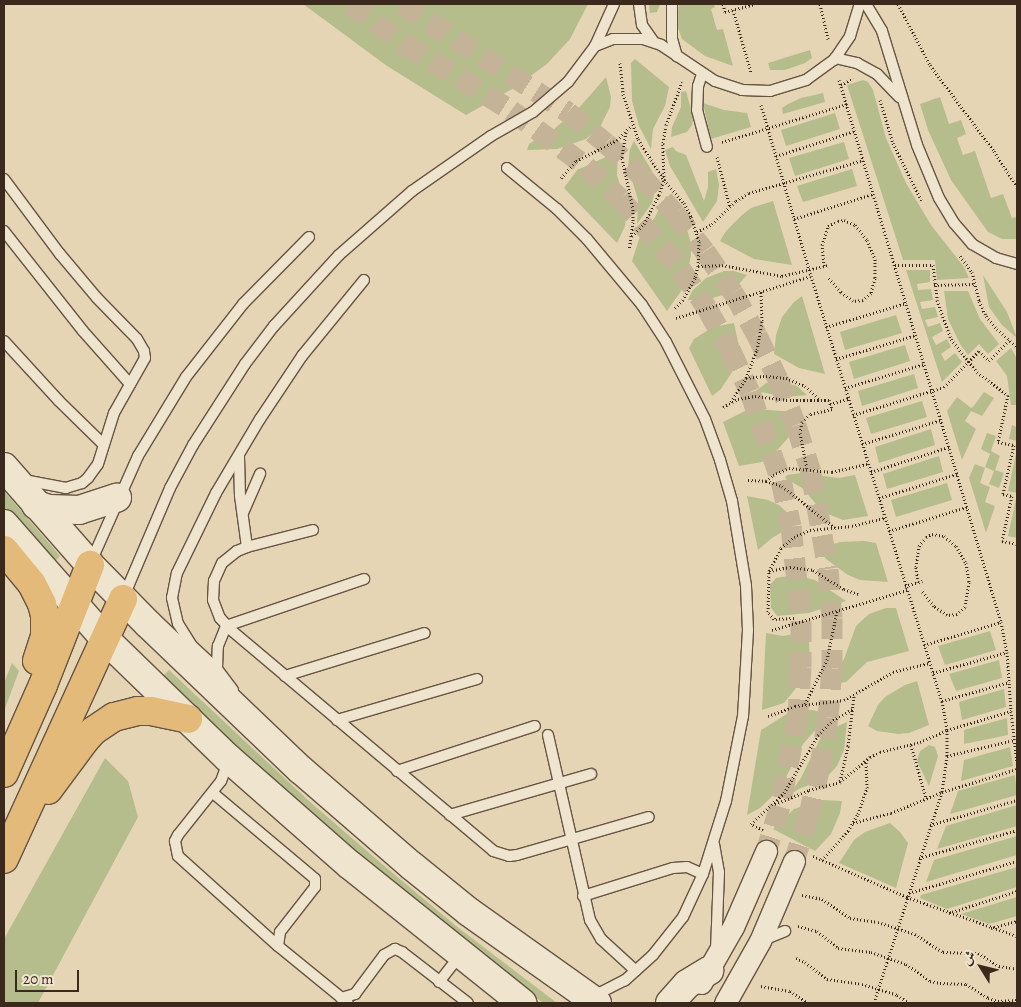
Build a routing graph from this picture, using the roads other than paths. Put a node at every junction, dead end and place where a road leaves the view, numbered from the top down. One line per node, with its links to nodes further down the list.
1 (614, 4): 7 (lane)
2 (639, 4): 6 (lane)
3 (672, 4): 8 (lane)
4 (860, 4): 9 (lane)
5 (866, 4): 11 (lane)
6 (653, 41): 7 (lane); 8 (lane)
7 (596, 46): 34 (lane)
8 (677, 56): 10 (lane)
9 (835, 58): 10 (lane); 11 (lane)
10 (702, 74): 12 (lane)
11 (903, 101): 17 (lane)
12 (710, 146)
13 (507, 168): 59 (lane)
14 (4, 179): 20 (lane)
15 (4, 231): 20 (lane)
16 (309, 237): 25 (lane)
17 (1017, 264)
18 (364, 280): 22 (lane)
19 (4, 341): 21 (lane)
20 (130, 384): 21 (lane)
21 (103, 444): 23 (lane)
22 (238, 456): 27 (lane); 39 (lane)
23 (8, 472): 26 (street)
24 (260, 474): 27 (lane)
25 (117, 498): 26 (street); 32 (lane)
26 (36, 505): 32 (street)
27 (242, 516): 30 (lane)
28 (4, 524): 35 (street)
29 (313, 530): 30 (lane)
30 (247, 547): 36 (lane)
31 (4, 550): 47 (main road)
32 (90, 565): 34 (street); 35 (main road)
33 (364, 579): 36 (lane)
34 (123, 599): 38 (main road); 43 (street)
35 (74, 606): 38 (street); 47 (main road)
36 (226, 626): 39 (lane); 40 (lane)
37 (425, 633): 40 (lane)
38 (105, 639): 42 (street); 54 (main road)
39 (217, 669): 43 (lane)
40 (285, 676): 44 (lane)
41 (477, 679): 44 (lane)
42 (188, 719): 48 (street); 54 (main road)
43 (248, 720): 71 (street)
44 (337, 720): 49 (lane)
45 (535, 726): 49 (lane)
46 (548, 735): 52 (lane)
47 (21, 736): 50 (main road)
48 (228, 758): 53 (lane); 67 (street)
49 (397, 771): 55 (lane)
50 (4, 773)
51 (591, 774): 52 (lane)
52 (558, 784): 55 (lane); 57 (lane)
53 (212, 793): 66 (lane); 66 (lane)
54 (24, 814): 61 (main road)
55 (450, 816): 57 (lane)
56 (649, 817): 57 (lane)
57 (571, 840): 63 (lane)
58 (767, 842): 68 (street)
59 (714, 843): 62 (lane); 68 (lane)
60 (799, 856): 65 (street)
61 (4, 858)
62 (703, 874): 63 (lane); 69 (lane)
63 (583, 896): 69 (lane)
64 (788, 928): 65 (lane)
65 (760, 941): 77 (street)
66 (278, 946): 72 (lane)
67 (460, 955): 70 (lane); 74 (street)
68 (712, 964): 75 (street); 76 (street)
69 (636, 971): 71 (lane)
70 (439, 982): 72 (lane); 73 (lane)
71 (593, 1000)
72 (345, 1001)
73 (468, 1003)
74 (522, 1003)
75 (670, 1003)
76 (688, 1003)
77 (726, 1003)

